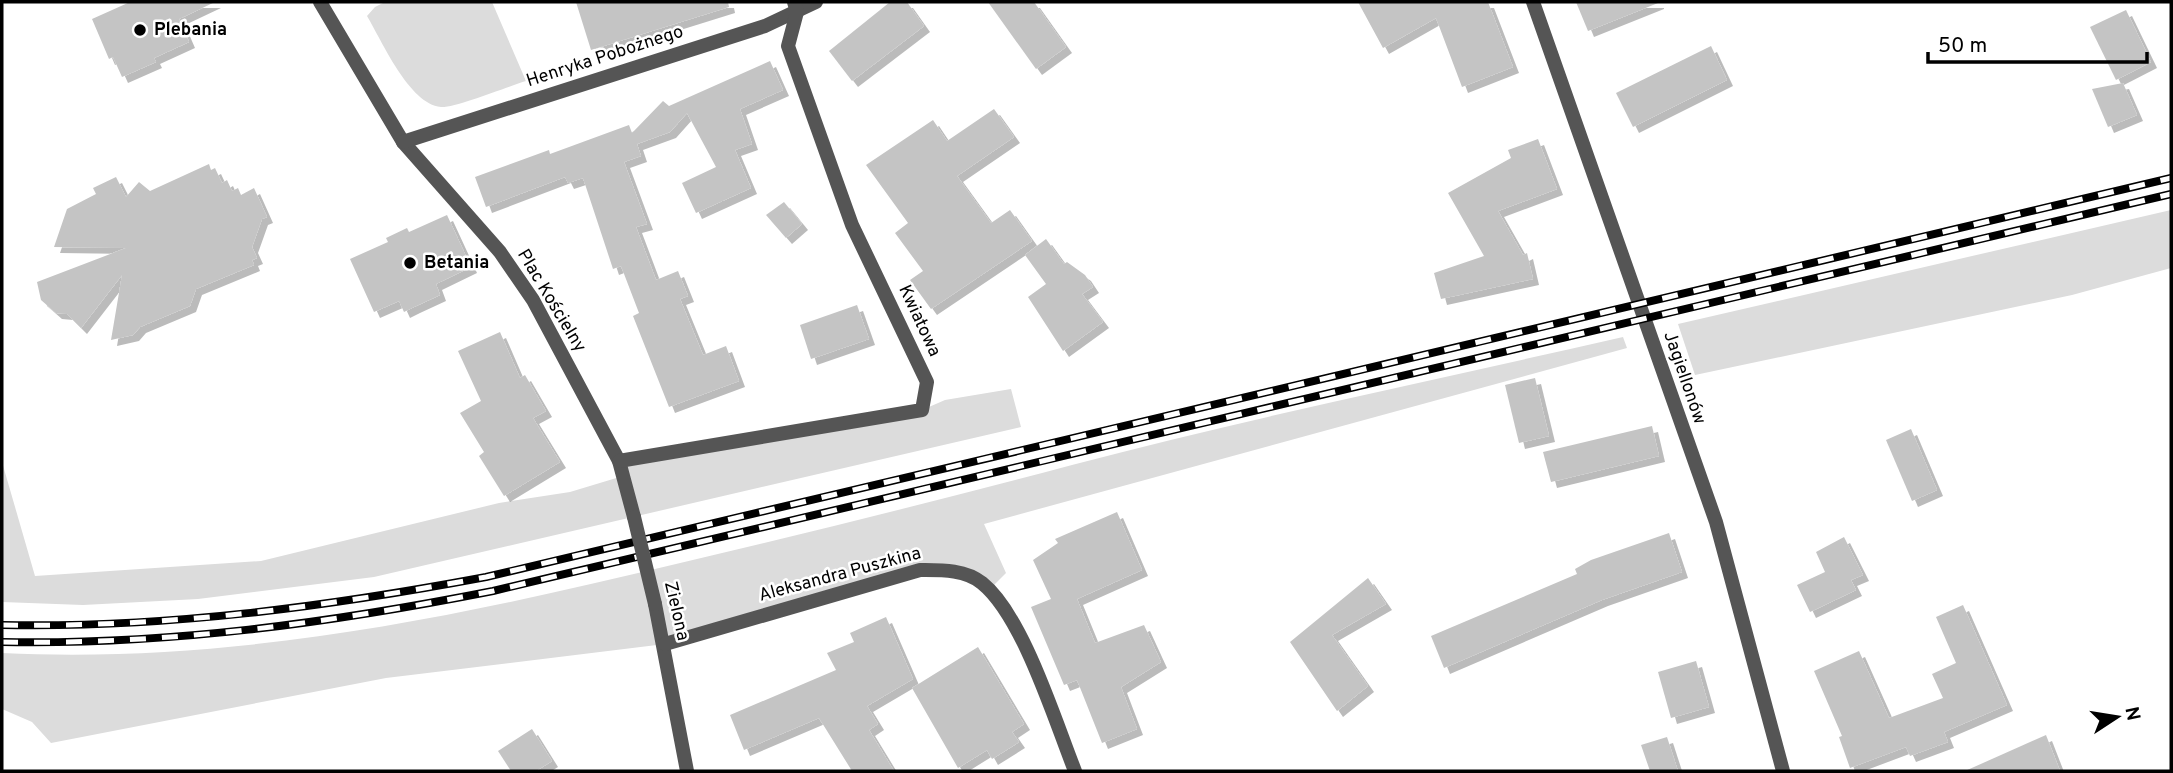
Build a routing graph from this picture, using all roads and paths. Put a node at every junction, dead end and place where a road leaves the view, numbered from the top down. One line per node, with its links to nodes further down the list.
1 (320, 2): 5 (street, Plac Kościelny)
2 (816, 2): 4 (street, Henryka Pobożnego)
3 (1533, 2): 10 (street, Jagiellonów)
4 (796, 7): 5 (street, Henryka Pobożnego); 6 (street, Kwiatowa)
5 (403, 142): 6 (street, Plac Kościelny)
6 (619, 461): 7 (street, Zielona, bridge)
7 (665, 645): 8 (street, Zielona); 9 (street, Aleksandra Puszkina)
8 (687, 771)
9 (1075, 771)
10 (1783, 771)

